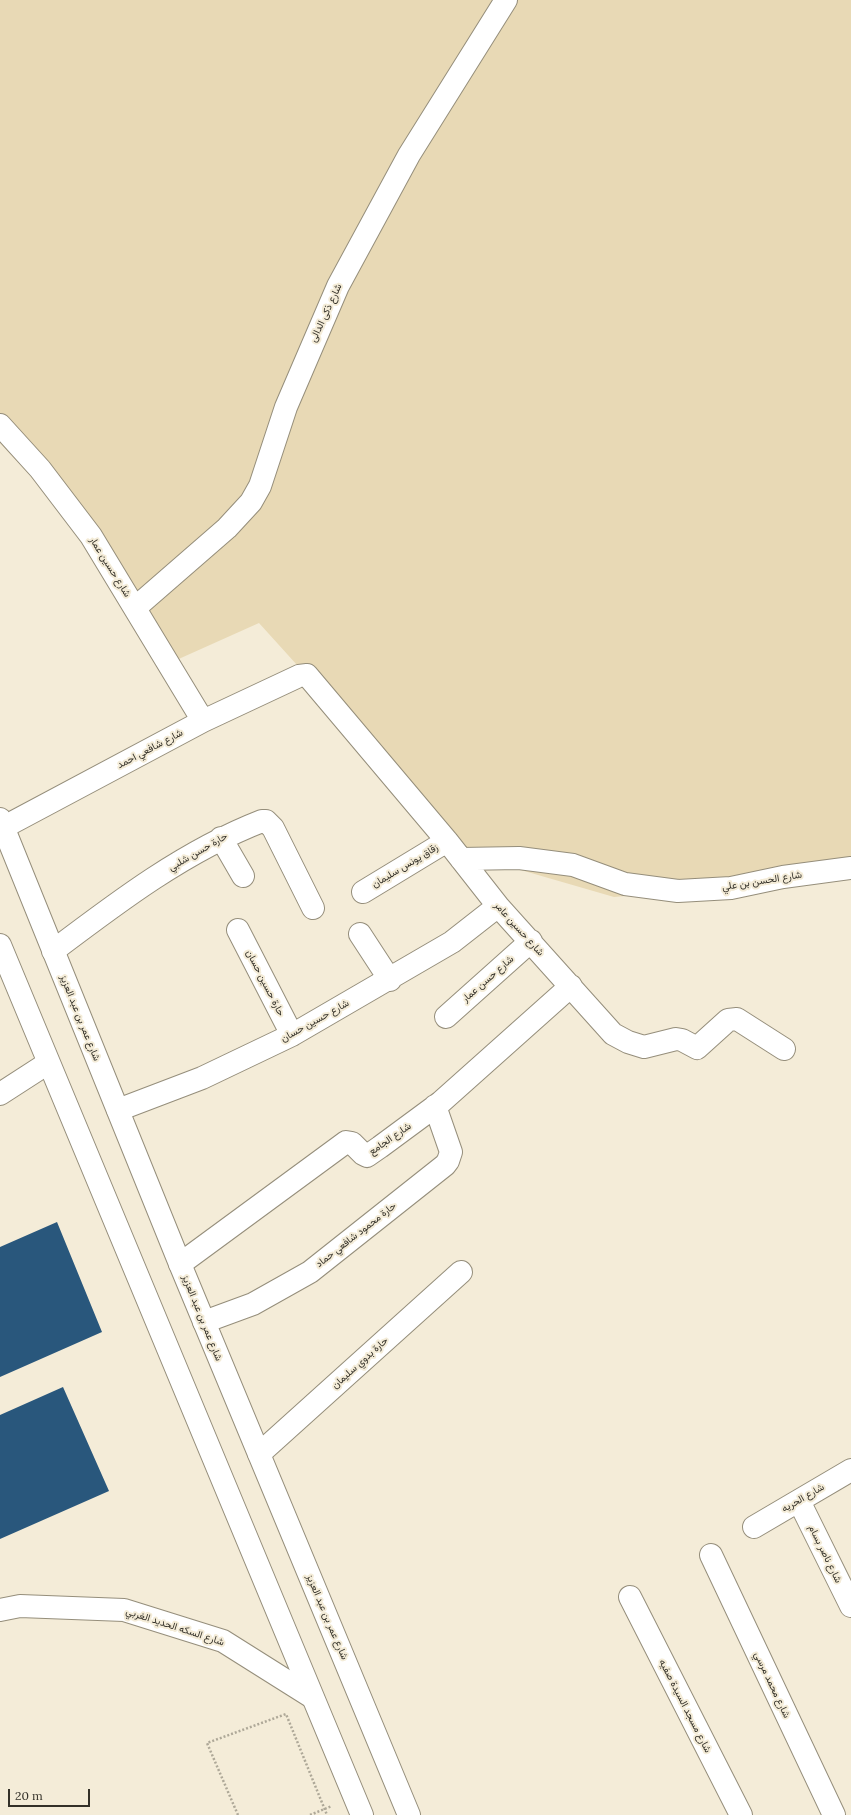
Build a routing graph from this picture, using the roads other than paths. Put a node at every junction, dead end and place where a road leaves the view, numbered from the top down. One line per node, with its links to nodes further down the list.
1 (506, 0): 3 (street, شارع ذكى الدالى)
2 (0, 425): 3 (street, شارع حسين عمار)
3 (135, 608): 5 (street, شارع حسين عمار)
4 (299, 676): 5 (street, شارع شافعي احمد); 8 (street, شارع حسين عامر)
5 (203, 721): 6 (street, شارع شافعي احمد)
6 (2, 823): 19 (street, شارع عمر بن عبد العزيز)
7 (221, 838): 11 (street); 14 (street, حارة حسن شلبي); 19 (street, حارة حسن شلبي)
8 (447, 841): 9 (street, شارع حسين عامر); 12 (street, زقاق يونس سليمان)
9 (461, 859): 10 (street, شارع الحسن بن علي); 13 (street, شارع حسين عامر)
10 (851, 868)
11 (243, 876)
12 (363, 892)
13 (498, 906): 17 (street, شارع حسين عامر); 20 (street, شارع حسين حسان)
14 (313, 908)
15 (238, 930): 23 (street, حارة حسين حسان)
16 (360, 934): 20 (street)
17 (531, 942): 21 (street, شارع حسين عامر); 22 (street, شارع حسن عمار)
18 (0, 945): 25 (street)
19 (53, 951): 28 (street, شارع عمر بن عبد العزيز)
20 (390, 980): 23 (street, شارع حسين حسان)
21 (572, 986): 24 (street, شارع حسين عامر); 27 (street, شارع الجامع)
22 (446, 1017)
23 (292, 1035): 28 (street, شارع حسين حسان)
24 (784, 1049)
25 (48, 1063): 26 (street); 40 (street)
26 (0, 1094)
27 (435, 1106): 29 (street, شارع الجامع); 31 (street, حارة محمود شافعي حماد)
28 (118, 1110): 29 (street, شارع عمر بن عبد العزيز)
29 (180, 1264): 31 (street, شارع عمر بن عبد العزيز)
30 (460, 1272): 32 (street, حارة بدوي سليمان)
31 (204, 1322): 32 (street, شارع عمر بن عبد العزيز)
32 (259, 1454): 42 (street, شارع عمر بن عبد العزيز)
33 (851, 1470): 34 (street, شارع الحريه)
34 (799, 1500): 35 (street, شارع الحريه); 38 (street, شارع ناصر بسام)
35 (754, 1527)
36 (711, 1555): 44 (street, شارع محمد مرسي)
37 (630, 1597): 43 (street, شارع مسجد السيدة صفيه)
38 (851, 1606)
39 (0, 1610): 40 (street, شارع السكه الحديد الغربي)
40 (312, 1697): 41 (street)
41 (362, 1815)
42 (409, 1815)
43 (741, 1815)
44 (834, 1815)

